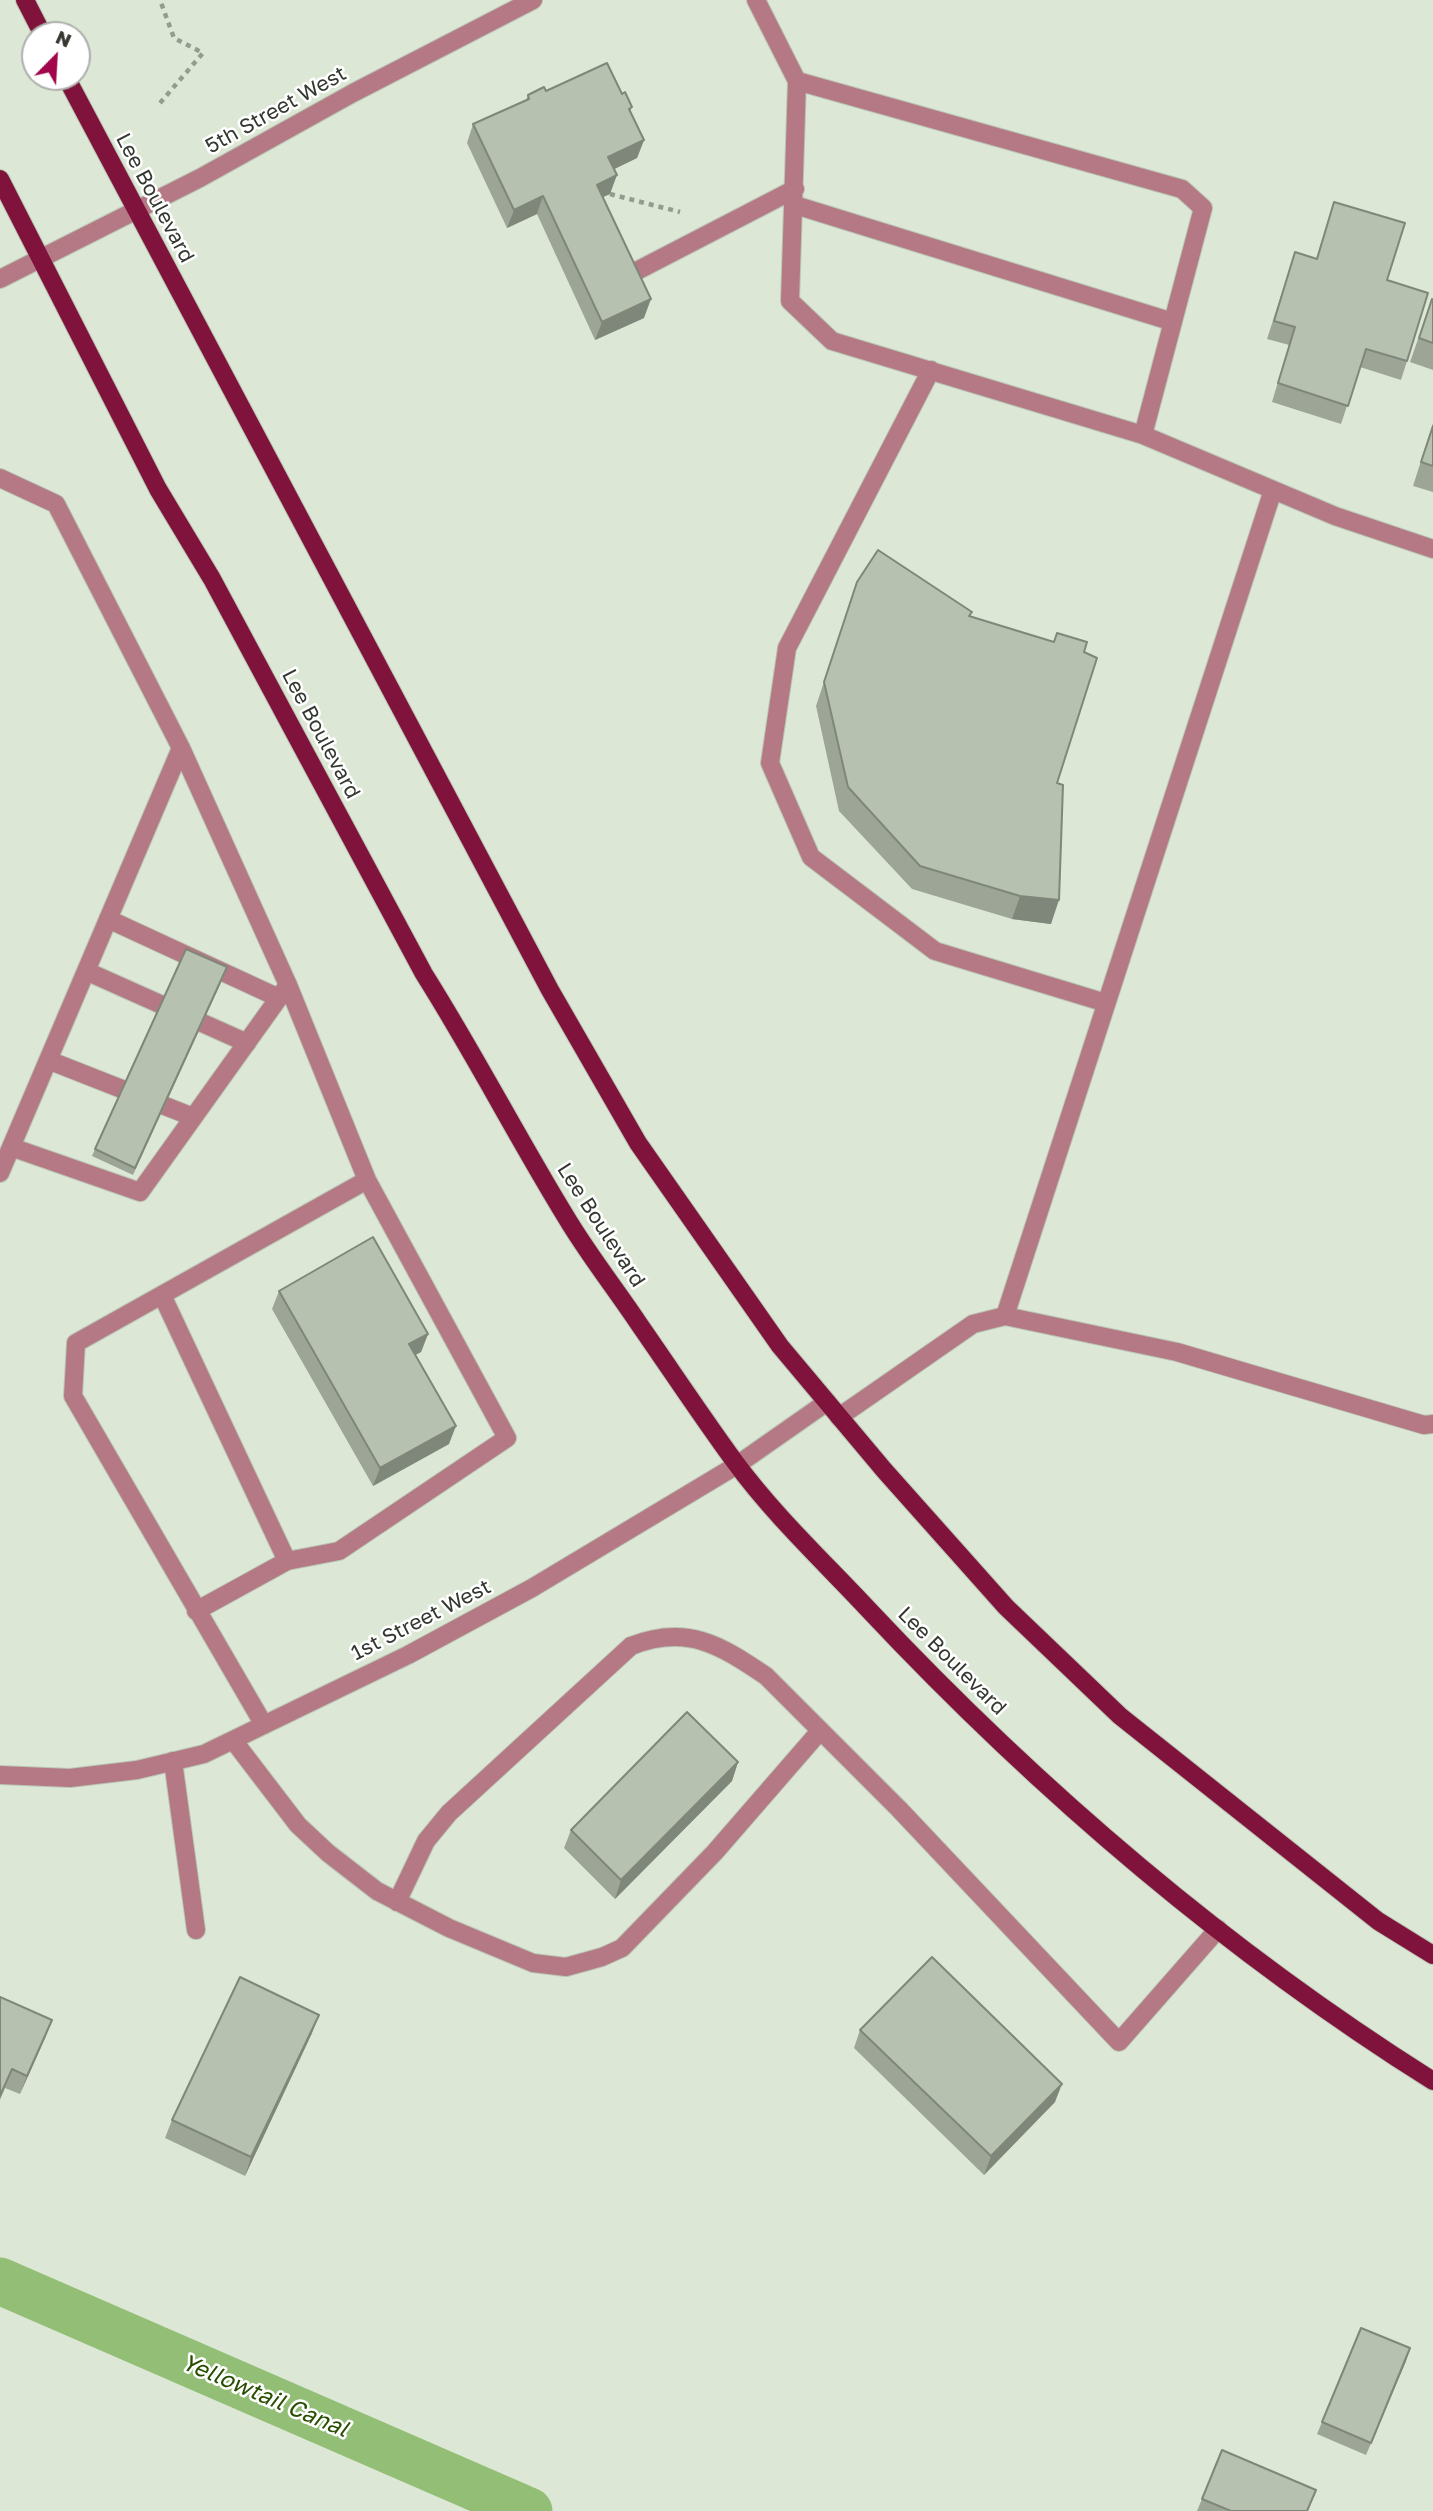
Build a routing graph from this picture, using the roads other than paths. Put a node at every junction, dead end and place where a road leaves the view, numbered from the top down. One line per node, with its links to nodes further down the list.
1 (25, 0): 4 (main road)
2 (533, 0): 9 (street, 5th Street West)
3 (756, 0): 5 (street)
4 (36, 21)
5 (797, 81): 8 (street); 13 (street)
6 (73, 91): 9 (main road, Lee Boulevard)
7 (0, 179): 10 (main road, Lee Boulevard)
8 (795, 197): 11 (street); 13 (street); 14 (street)
9 (136, 210): 10 (street, 5th Street West); 32 (main road, Lee Boulevard)
10 (40, 257): 12 (street, 5th Street West); 35 (main road, Lee Boulevard)
11 (625, 277)
12 (0, 279)
13 (1172, 322): 15 (street)
14 (931, 370): 15 (street); 23 (street)
15 (1143, 435): 17 (street)
16 (0, 478): 19 (street)
17 (1273, 490): 18 (street); 23 (street)
18 (1433, 549)
19 (181, 748): 20 (street); 22 (street)
20 (108, 919): 21 (street); 22 (street)
21 (86, 971): 24 (street); 25 (street)
22 (284, 992): 24 (street); 29 (street)
23 (1106, 1003): 31 (street)
24 (247, 1043): 26 (street)
25 (48, 1060): 26 (street); 27 (street)
26 (193, 1117): 27 (street)
27 (11, 1147): 28 (street)
28 (0, 1173)
29 (366, 1180): 30 (street); 36 (street)
30 (162, 1294): 36 (street); 37 (street)
31 (1005, 1316): 33 (street); 34 (street)
32 (827, 1402): 33 (main road, Lee Boulevard); 35 (street, 1st Street West)
33 (839, 1417): 46 (main road, Lee Boulevard)
34 (1433, 1424)
35 (737, 1465): 38 (street, 1st Street West); 44 (main road, Lee Boulevard)
36 (287, 1561): 37 (street)
37 (197, 1611): 38 (street)
38 (264, 1725): 40 (street, 1st Street West)
39 (820, 1731): 43 (street); 43 (street); 44 (street)
40 (233, 1740): 41 (street, 1st Street West); 43 (street)
41 (173, 1761): 42 (street, 1st Street West); 45 (street)
42 (0, 1775)
43 (397, 1902)
44 (1218, 1929): 47 (main road, Lee Boulevard)
45 (196, 1930)
46 (1433, 1955)
47 (1433, 2081)

